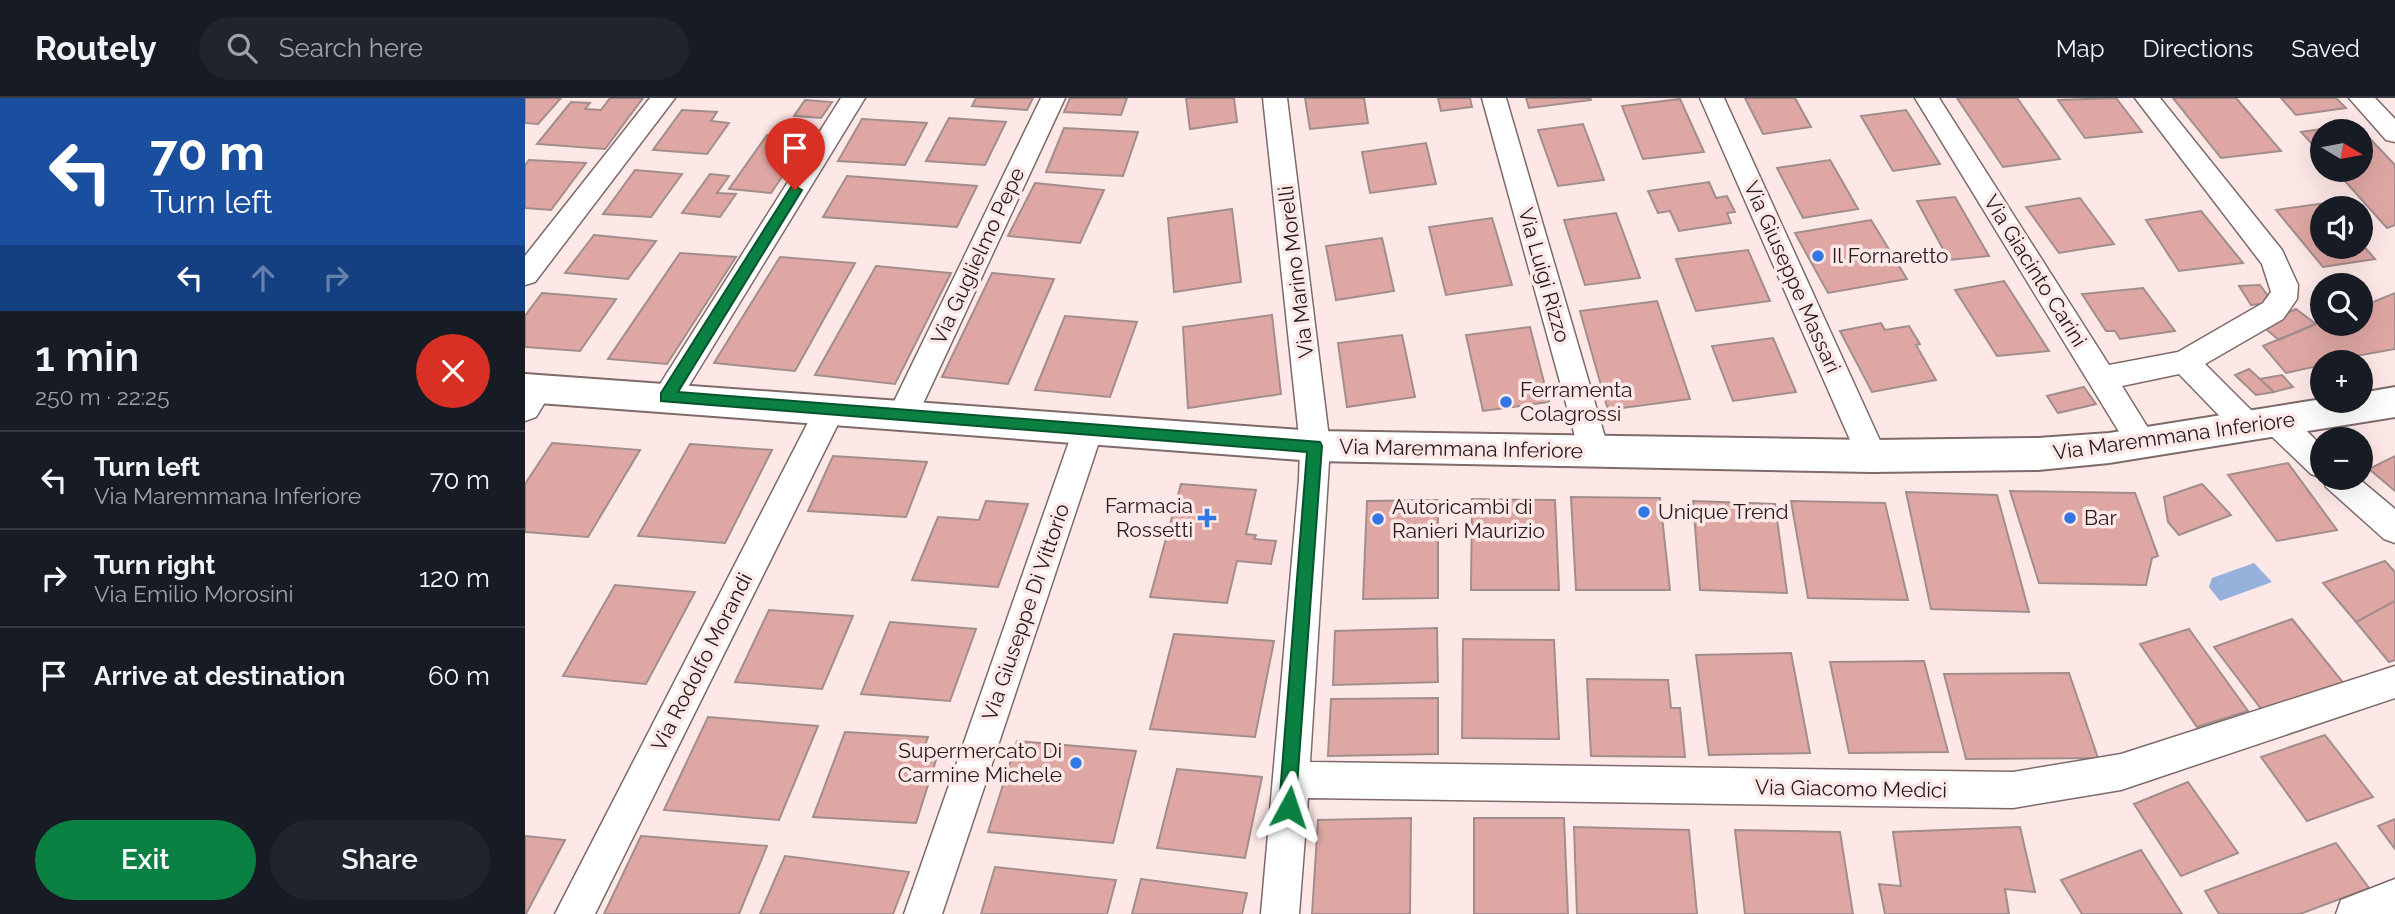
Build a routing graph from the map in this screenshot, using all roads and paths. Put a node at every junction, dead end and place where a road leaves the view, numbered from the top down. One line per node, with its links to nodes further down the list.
1 (663, 98): 11 (street)
2 (853, 98): 15 (street)
3 (1053, 98): 18 (street, Via Guglielmo Pepe)
4 (1275, 98): 22 (street, Via Marino Morelli)
5 (1494, 98): 23 (street, Via Luigi Rizzo)
6 (1712, 98): 24 (street, Via Giuseppe Massari)
7 (1927, 98): 13 (street, Via Giacinto Carini)
8 (2147, 98): 12 (street)
9 (2361, 98): 10 (street)
10 (2395, 134)
11 (525, 275)
12 (2185, 362): 13 (street); 19 (street)
13 (2102, 379): 21 (street, Via Giacinto Carini)
14 (529, 395): 15 (main road, Via Maremmana Inferiore)
15 (667, 397): 17 (main road, Via Maremmana Inferiore)
16 (2395, 402): 19 (main road, Via Maremmana Inferiore)
17 (830, 410): 18 (main road, Via Maremmana Inferiore); 31 (street, Via Rodolfo Morandi)
18 (903, 414): 20 (main road, Via Maremmana Inferiore)
19 (2262, 424): 21 (main road, Via Maremmana Inferiore); 25 (street)
20 (1088, 430): 22 (main road, Via Maremmana Inferiore); 32 (street, Via Giuseppe Di Vittorio)
21 (2143, 444): 24 (main road, Via Maremmana Inferiore)
22 (1315, 446): 23 (main road, Via Maremmana Inferiore); 29 (street, Via Marino Morelli)
23 (1594, 451): 24 (main road, Via Maremmana Inferiore)
24 (1872, 456)
25 (2310, 457)
26 (2350, 490): 27 (street)
27 (2395, 530)
28 (2395, 682): 29 (street, Via Giacomo Medici)
29 (1291, 780): 33 (street, Via Marino Morelli)
30 (2395, 898): 34 (street)
31 (574, 914)
32 (923, 914)
33 (1280, 914)
34 (2355, 914)

